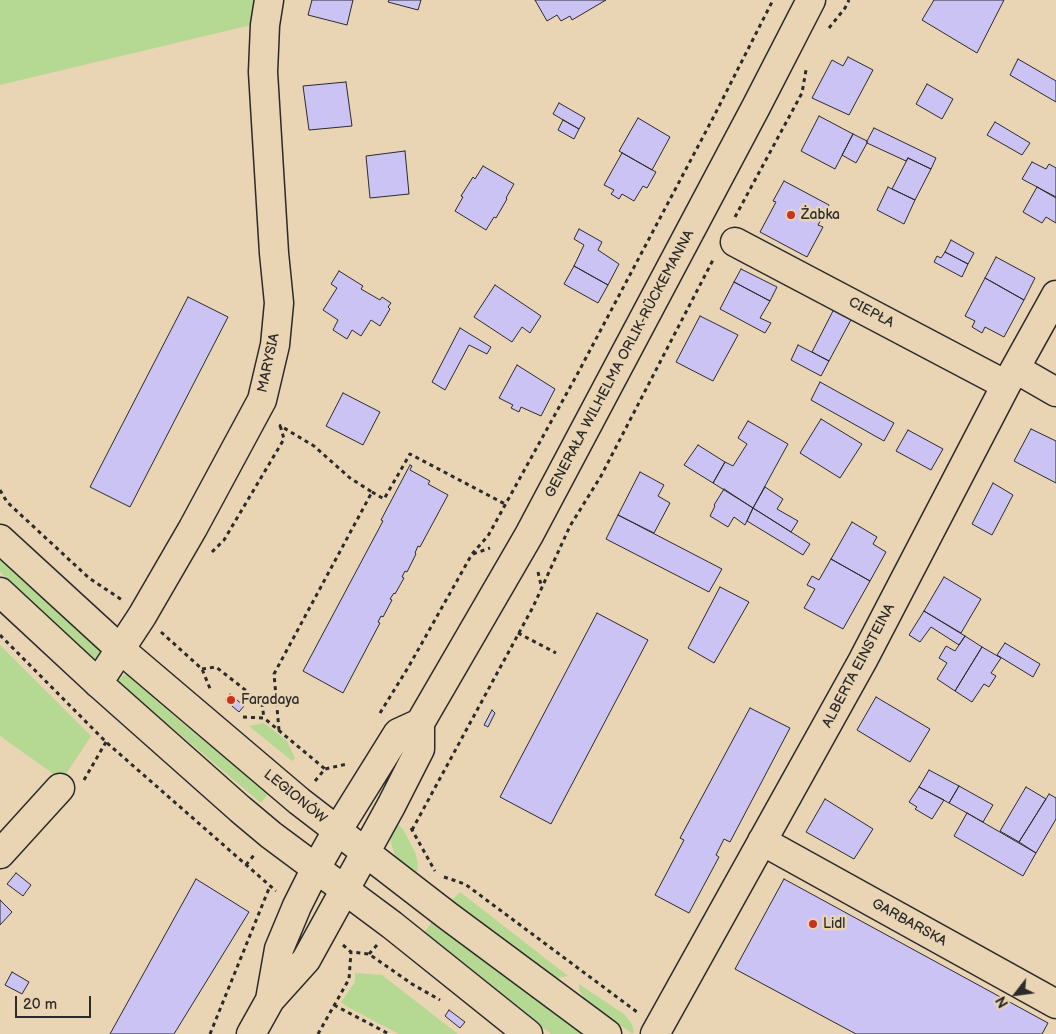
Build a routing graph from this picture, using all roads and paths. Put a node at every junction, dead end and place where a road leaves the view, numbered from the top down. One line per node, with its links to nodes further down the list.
1 (269, 0): 21 (street, MARYSIA)
2 (773, 0): 14 (path)
3 (811, 0): 29 (street, GENERAŁA WILHELMA ORLIK-RÜCKEMANNA)
4 (849, 0): 5 (path)
5 (825, 32)
6 (807, 68): 7 (path)
7 (729, 238): 9 (street, CIEPŁA); 19 (path)
8 (1056, 295): 9 (street, ALBERTA EINSTEINA)
9 (1011, 377): 10 (street, CIEPŁA); 39 (street, ALBERTA EINSTEINA)
10 (1056, 392)
11 (280, 418): 13 (path)
12 (0, 490): 17 (path)
13 (372, 492): 14 (path); 30 (path)
14 (505, 504): 28 (path)
15 (0, 539): 21 (street, LEGIONÓW)
16 (0, 592): 24 (street)
17 (125, 602)
18 (155, 627): 23 (path)
19 (518, 633): 22 (path); 37 (path)
20 (0, 635): 31 (path)
21 (120, 649): 24 (street, MARYSIA); 38 (street, LEGIONÓW)
22 (556, 653)
23 (202, 669): 25 (path); 27 (path)
24 (98, 683): 44 (street)
25 (218, 696)
26 (237, 712): 27 (path)
27 (264, 718): 30 (path)
28 (376, 719)
29 (420, 723): 38 (street); 41 (street)
30 (280, 731): 33 (path)
31 (106, 742): 35 (path); 43 (path)
32 (351, 758): 33 (path)
33 (325, 769): 34 (path)
34 (315, 782)
35 (60, 788): 42 (street)
36 (406, 822): 37 (path)
37 (412, 830): 54 (path)
38 (337, 831): 41 (street, LEGIONÓW); 44 (street)
39 (762, 841): 52 (street, GARBARSKA); 54 (street, ALBERTA EINSTEINA)
40 (258, 850): 43 (path)
41 (365, 852): 47 (street); 60 (street, LEGIONÓW)
42 (0, 854)
43 (246, 865): 45 (path)
44 (316, 868): 47 (street); 50 (street)
45 (270, 886): 46 (path); 55 (path)
46 (275, 889)
47 (345, 890): 50 (street); 59 (street)
48 (379, 942): 49 (path)
49 (369, 954): 51 (path); 53 (path)
50 (270, 1000): 56 (street)
51 (444, 1002)
52 (1056, 1004)
53 (334, 1006): 57 (path); 58 (path)
54 (648, 1024)
55 (210, 1034)
56 (251, 1034)
57 (318, 1034)
58 (389, 1034)
59 (528, 1034)
60 (606, 1034)

